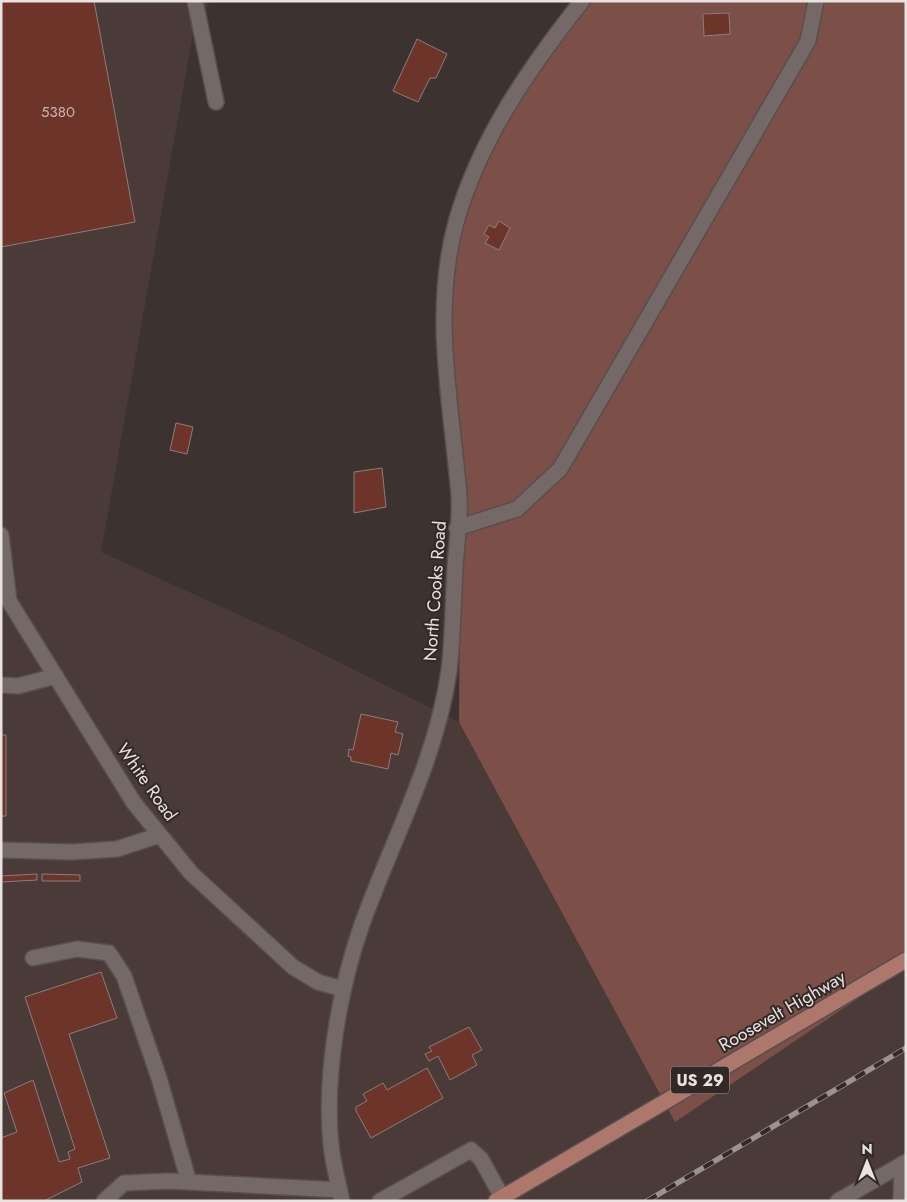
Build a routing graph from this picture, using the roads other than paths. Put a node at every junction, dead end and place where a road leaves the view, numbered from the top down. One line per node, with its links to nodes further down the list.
1 (195, 1): 4 (street)
2 (582, 1): 5 (street, North Cooks Road)
3 (816, 1): 5 (street)
4 (216, 102)
5 (457, 528): 13 (street, North Cooks Road)
6 (1, 535): 7 (street, White Road)
7 (56, 676): 8 (street); 9 (street, White Road)
8 (1, 685)
9 (160, 835): 10 (street); 13 (street, White Road)
10 (1, 850)
11 (33, 958): 15 (street)
12 (906, 960): 19 (main road, Roosevelt Highway / US 29)
13 (343, 989): 17 (street, North Cooks Road)
14 (904, 1163): 21 (street); 22 (street)
15 (189, 1182): 16 (street); 20 (street)
16 (282, 1194): 17 (street)
17 (341, 1195)
18 (387, 1199): 19 (street)
19 (499, 1199)
20 (104, 1201)
21 (838, 1201)
22 (901, 1201)

